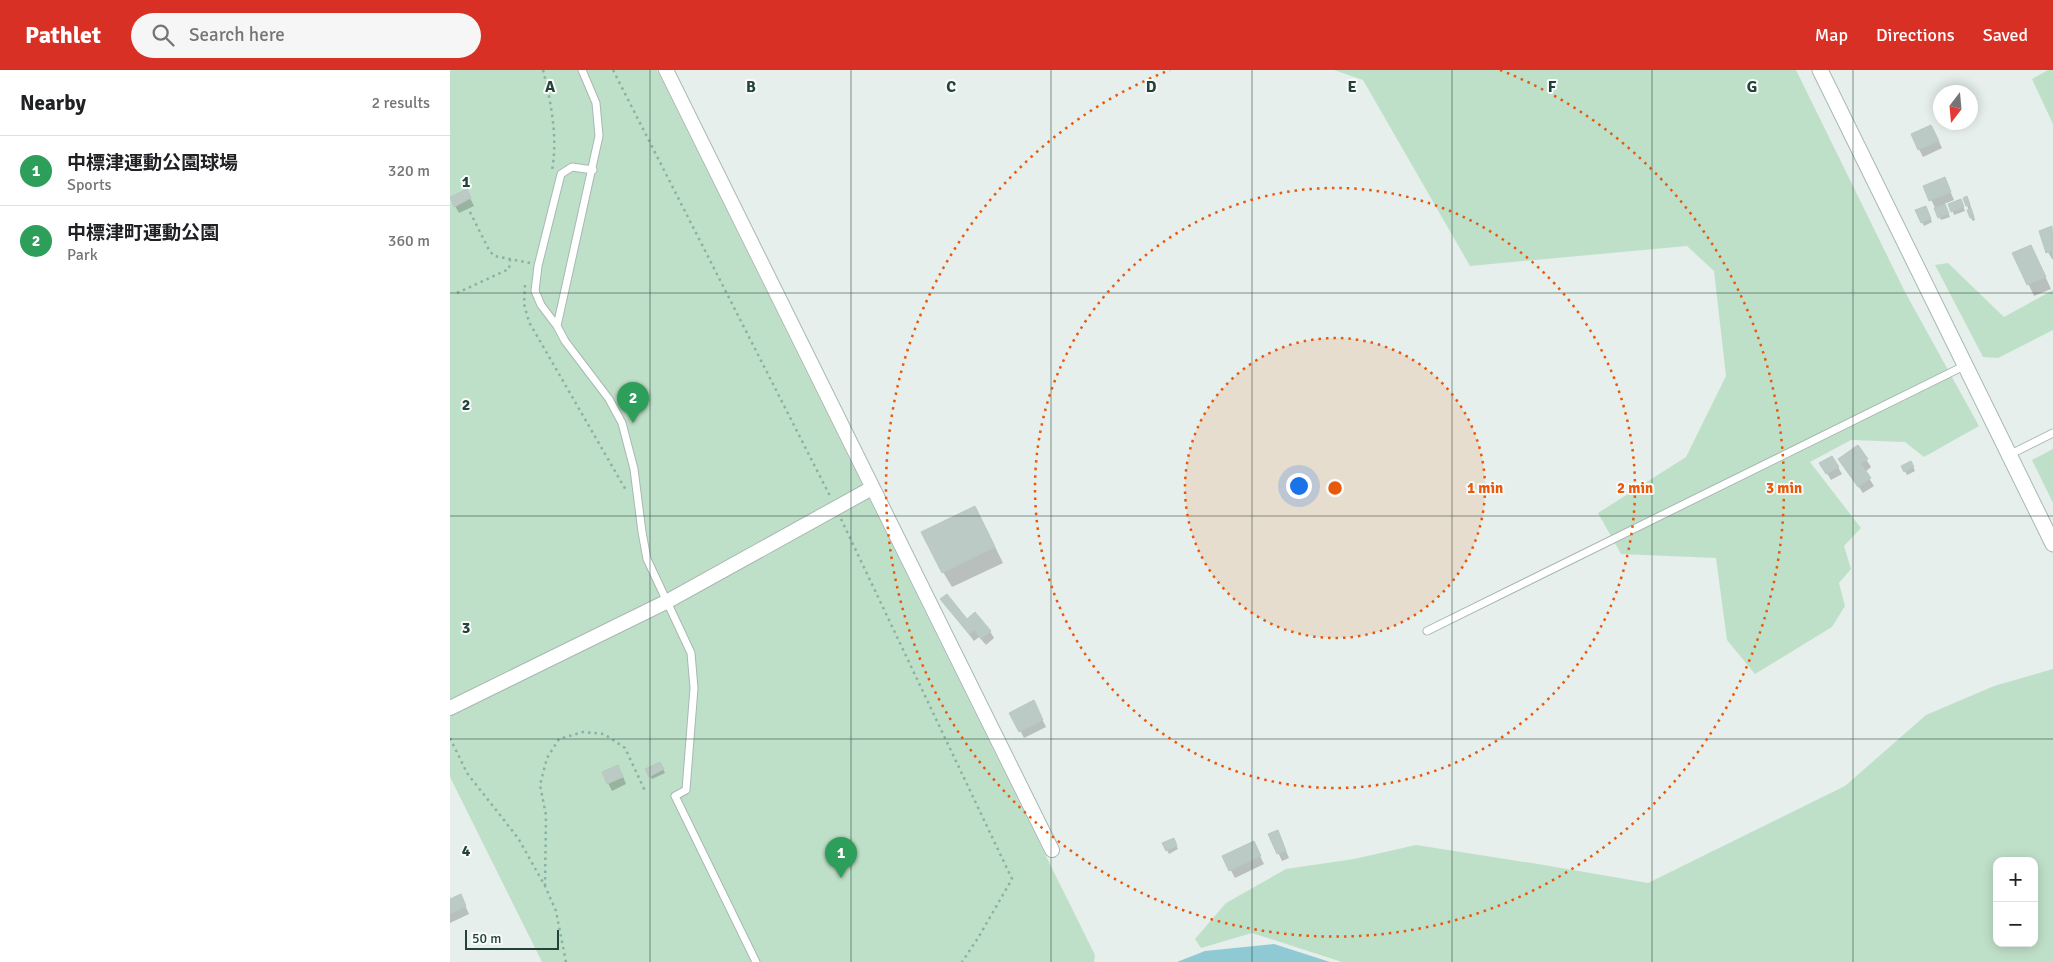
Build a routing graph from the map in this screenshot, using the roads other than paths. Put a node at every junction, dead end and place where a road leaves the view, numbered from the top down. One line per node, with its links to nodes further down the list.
1 (582, 70): 4 (lane)
2 (666, 70): 9 (street)
3 (1820, 70): 6 (street)
4 (592, 170): 5 (lane); 5 (lane)
5 (556, 326): 11 (lane)
6 (1966, 366): 8 (street); 12 (lane)
7 (2053, 433): 8 (lane)
8 (2009, 455): 10 (street)
9 (872, 488): 11 (street); 14 (street)
10 (2053, 544)
11 (668, 601): 13 (street); 15 (lane)
12 (1427, 631)
13 (450, 708)
14 (1052, 850)
15 (756, 962)

